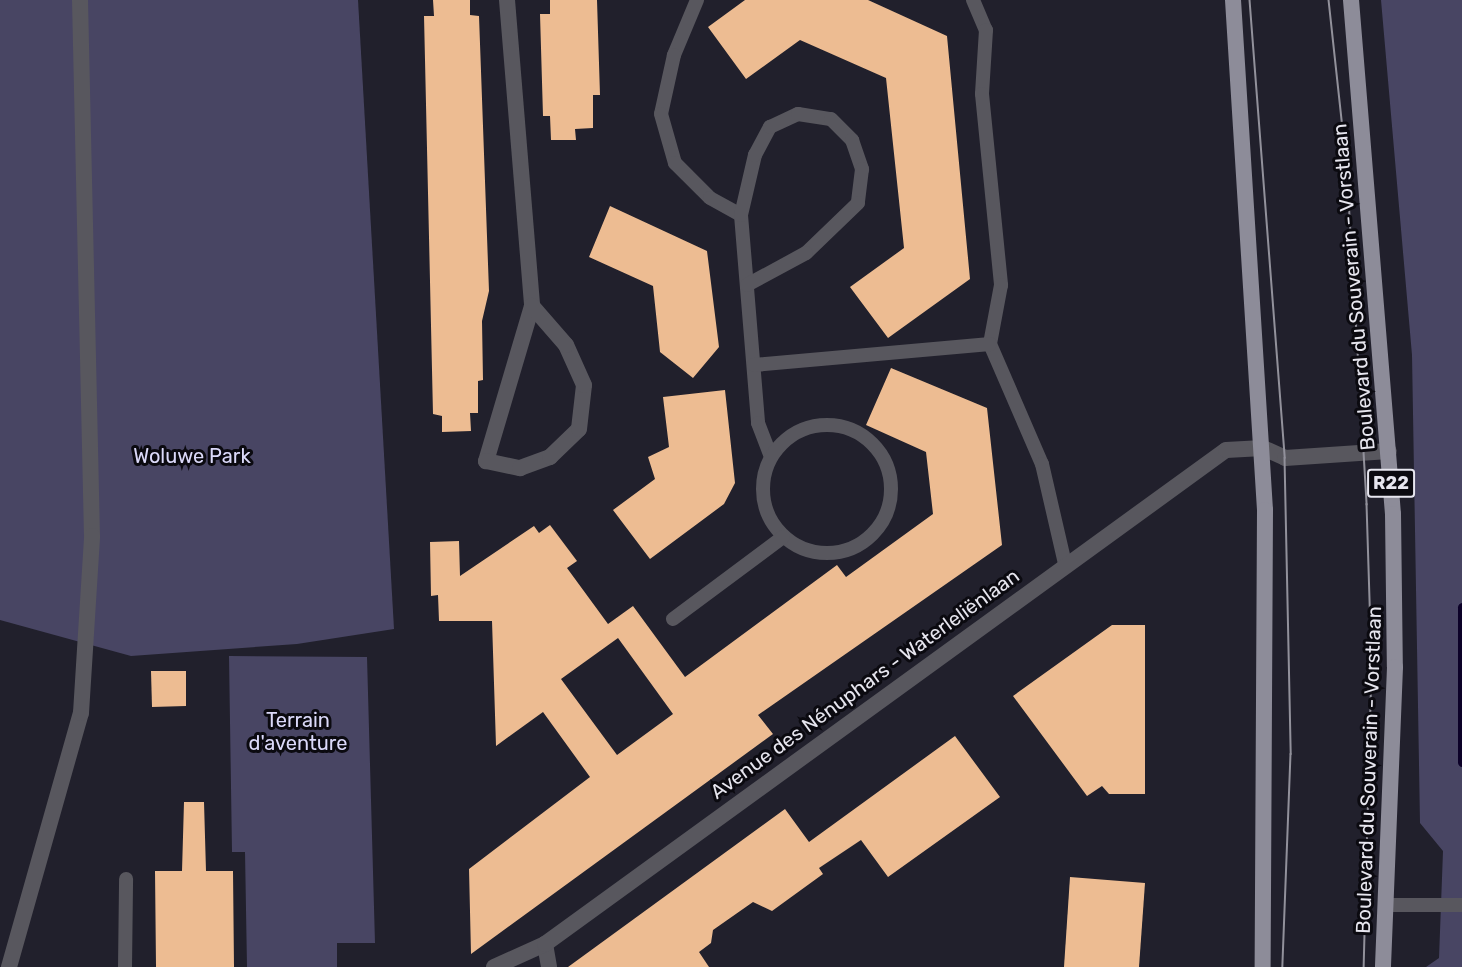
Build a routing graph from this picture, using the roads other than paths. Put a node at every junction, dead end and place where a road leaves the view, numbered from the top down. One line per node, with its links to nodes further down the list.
1 (80, 0): 22 (street)
2 (507, 0): 9 (street)
3 (697, 0): 7 (lane)
4 (973, 0): 10 (lane)
5 (1233, 0): 12 (main road)
6 (1351, 0): 13 (main road, Boulevard du Souverain - Vorstlaan / R22)
7 (741, 215): 8 (lane); 8 (lane)
8 (747, 285): 11 (lane)
9 (532, 306): 9 (street)
10 (990, 344): 11 (lane); 16 (lane)
11 (754, 365): 14 (lane)
12 (1263, 448): 13 (street); 16 (street, Avenue des Nénuphars - Waterleliënlaan); 26 (main road)
13 (1389, 451): 19 (main road, Boulevard du Souverain - Vorstlaan / R22)
14 (771, 457): 15 (lane); 15 (lane)
15 (783, 537): 17 (lane)
16 (1065, 564): 21 (street, Avenue des Nénuphars - Waterleliënlaan)
17 (673, 619)
18 (126, 879): 23 (lane)
19 (1389, 905): 20 (lane); 27 (main road, Boulevard du Souverain - Vorstlaan / R22)
20 (1462, 905)
21 (545, 944): 24 (street, Avenue des Nénuphars - Waterleliënlaan); 25 (street)
22 (9, 967)
23 (125, 967)
24 (494, 967)
25 (549, 967)
26 (1263, 967)
27 (1383, 967)

